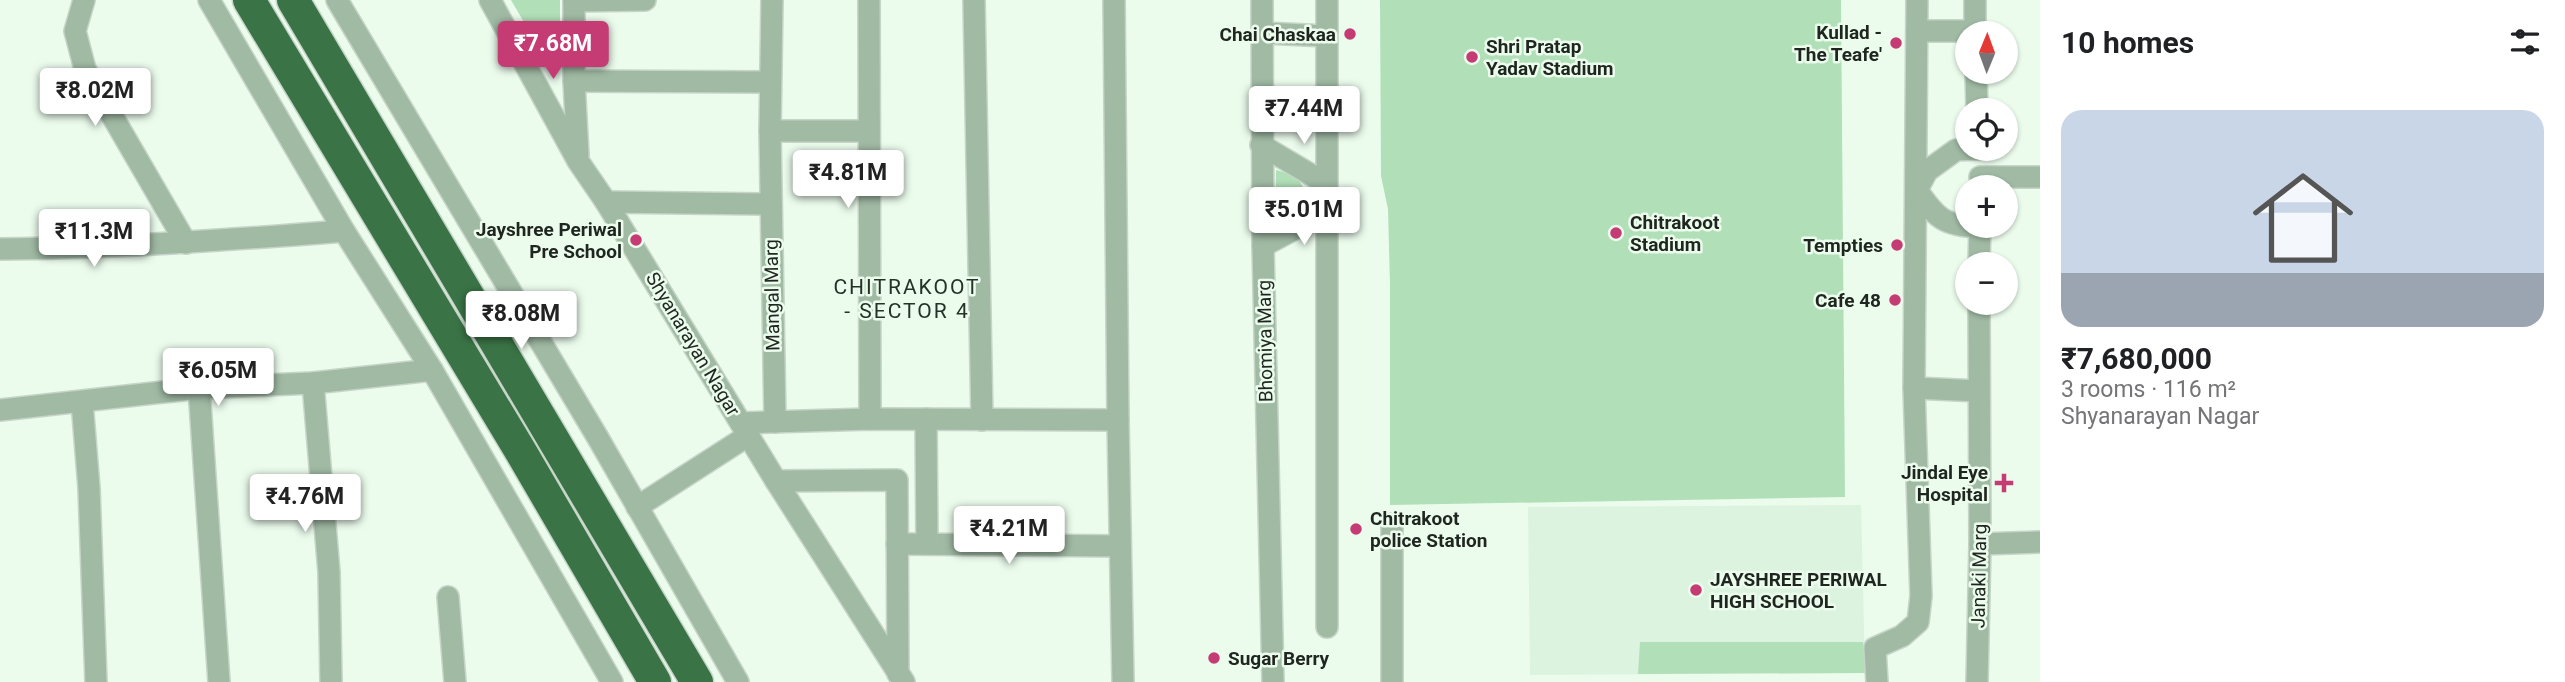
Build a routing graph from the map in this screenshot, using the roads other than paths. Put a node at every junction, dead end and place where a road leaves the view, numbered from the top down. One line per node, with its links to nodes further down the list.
1 (84, 0): 38 (street)
2 (209, 0): 37 (street)
3 (249, 0): 71 (highway)
4 (293, 0): 72 (highway)
5 (337, 0): 56 (street)
6 (490, 0): 28 (street, Shyanarayan Nagar)
7 (645, 0): 16 (street)
8 (772, 0): 23 (street, Mangal Marg)
9 (869, 0): 25 (street)
10 (974, 0): 51 (street)
11 (1114, 0): 52 (street)
12 (1262, 0): 20 (street, Bhomiya Marg)
13 (1326, 0): 21 (street)
14 (1917, 0): 18 (street)
15 (1975, 0): 17 (street)
16 (574, 1): 22 (street)
17 (1975, 21)
18 (1917, 31): 19 (street); 32 (street)
19 (1955, 32)
20 (1263, 33): 21 (street); 26 (street, Bhomiya Marg)
21 (1326, 36): 31 (street)
22 (574, 81): 23 (street); 28 (street)
23 (770, 82): 24 (street, Mangal Marg)
24 (770, 131): 25 (street); 34 (street, Mangal Marg)
25 (869, 131): 49 (street)
26 (1261, 145): 31 (street); 39 (street, Bhomiya Marg)
27 (1955, 151): 32 (street)
28 (578, 161): 33 (street, Shyanarayan Nagar)
29 (2040, 177): 30 (street)
30 (2018, 179)
31 (1325, 183): 35 (street)
32 (1917, 190): 36 (street); 45 (street)
33 (607, 202): 34 (street); 54 (street, Shyanarayan Nagar)
34 (771, 204): 53 (street, Mangal Marg)
35 (1326, 212): 39 (street); 64 (street)
36 (1955, 226)
37 (344, 231): 38 (street); 42 (street)
38 (186, 243): 40 (street)
39 (1263, 246): 75 (street, Bhomiya Marg)
40 (0, 249)
41 (1979, 315): 46 (street, Janaki Marg)
42 (432, 370): 43 (street); 70 (street)
43 (313, 383): 44 (street); 68 (street)
44 (199, 388): 47 (street); 67 (street)
45 (1914, 388): 46 (street); 77 (street)
46 (1979, 391): 61 (street, Janaki Marg)
47 (82, 402): 48 (street); 66 (street)
48 (0, 410)
49 (870, 419): 50 (street); 53 (street)
50 (926, 419): 51 (street); 60 (street)
51 (982, 419): 52 (street)
52 (1118, 420): 62 (street)
53 (775, 422): 54 (street)
54 (745, 429): 55 (street, Shyanarayan Nagar); 56 (street)
55 (776, 481): 59 (street); 65 (street, Shyanarayan Nagar)
56 (637, 507): 73 (street)
57 (1392, 524): 76 (street)
58 (2040, 542): 61 (street)
59 (897, 544): 60 (street); 65 (street)
60 (927, 544): 62 (street)
61 (1980, 544): 78 (street, Janaki Marg)
62 (1120, 546): 74 (street)
63 (448, 597): 69 (street)
64 (1326, 627)
65 (901, 678)
66 (96, 682)
67 (219, 682)
68 (331, 682)
69 (455, 682)
70 (612, 682)
71 (655, 682)
72 (697, 682)
73 (738, 682)
74 (1123, 682)
75 (1273, 682)
76 (1392, 682)
77 (1877, 682)
78 (1977, 682)

